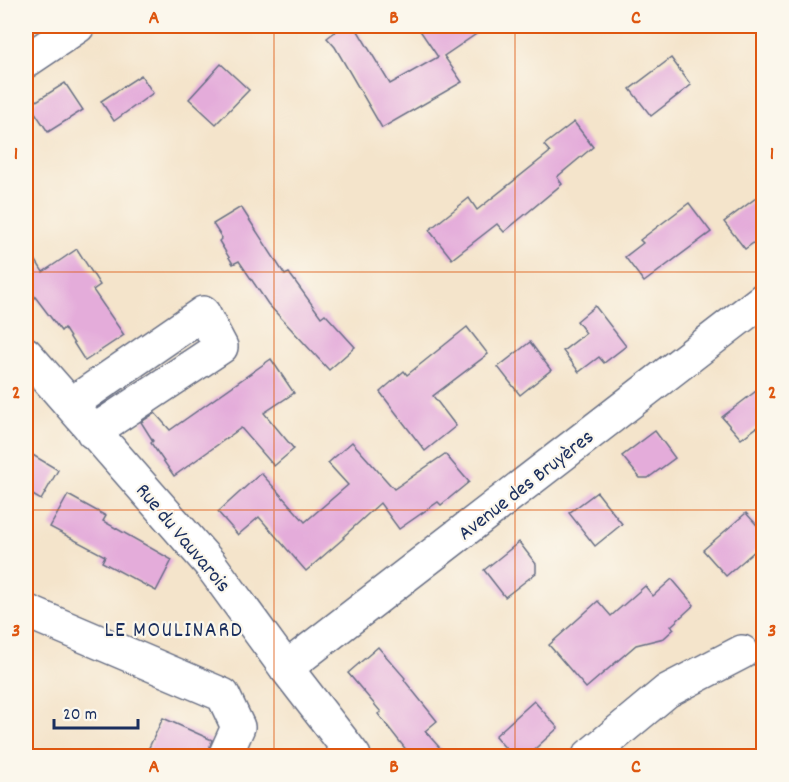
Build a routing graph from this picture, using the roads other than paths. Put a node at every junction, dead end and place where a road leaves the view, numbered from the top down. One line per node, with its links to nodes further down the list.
1 (78, 26): 2 (street)
2 (26, 61)
3 (764, 299): 9 (street, Avenue des Bruyères)
4 (26, 354): 5 (street, Rue du Vauvarois)
5 (71, 404): 6 (street, Rue du Vauvarois); 6 (street)
6 (93, 432): 9 (street, Rue du Vauvarois)
7 (26, 611): 10 (street)
8 (742, 652): 12 (street)
9 (286, 668): 11 (street, Rue du Vauvarois)
10 (225, 756)
11 (354, 756)
12 (589, 756)

